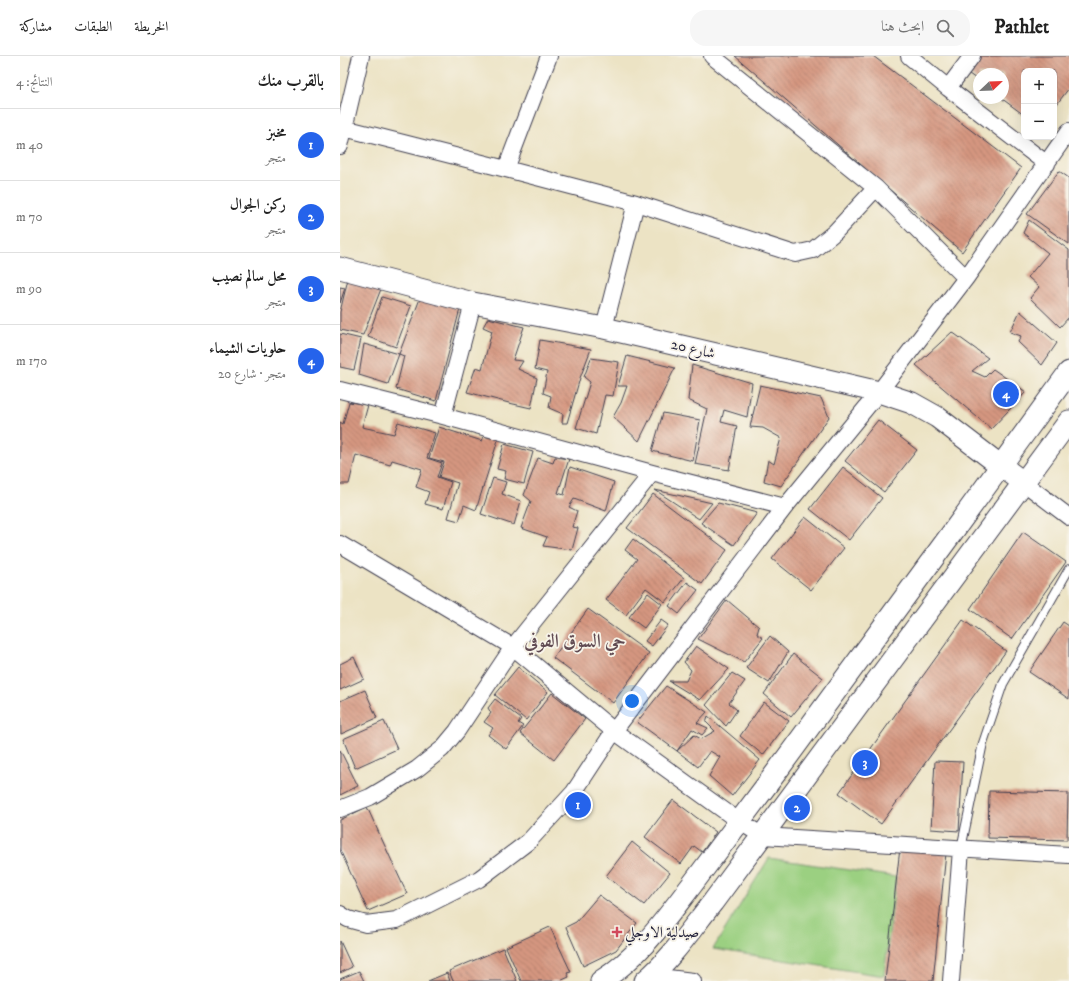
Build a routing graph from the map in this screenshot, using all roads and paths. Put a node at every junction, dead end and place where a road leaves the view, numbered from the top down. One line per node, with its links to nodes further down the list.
1 (361, 56): 7 (street)
2 (549, 56): 11 (street)
3 (712, 56): 12 (street)
4 (909, 56): 6 (street)
5 (972, 56): 6 (street)
6 (948, 88): 10 (street)
7 (344, 128): 9 (street); 11 (street)
8 (1069, 131): 10 (street)
9 (340, 146)
10 (1047, 164): 15 (street)
11 (506, 169): 13 (street)
12 (876, 188): 13 (street); 15 (street)
13 (636, 203): 17 (street)
14 (340, 268): 16 (street, شارع 20)
15 (966, 278): 20 (street)
16 (473, 303): 17 (street, شارع 20); 21 (street)
17 (604, 328): 20 (street, شارع 20)
18 (1069, 372): 23 (street)
19 (340, 390): 21 (street)
20 (879, 392): 23 (street, شارع 20); 26 (street)
21 (442, 416): 24 (street)
22 (1069, 421): 25 (street)
23 (1001, 466): 25 (street, شارع 20); 33 (street)
24 (652, 474): 26 (street); 30 (street)
25 (1023, 482): 27 (street); 34 (street)
26 (784, 507): 31 (street)
27 (1069, 517)
28 (340, 544): 30 (street)
29 (1069, 569): 35 (lane)
30 (513, 647): 31 (street); 32 (street)
31 (614, 731): 33 (street); 37 (street)
32 (340, 809)
33 (740, 822): 34 (street); 39 (street)
34 (762, 836): 35 (street); 38 (street)
35 (961, 848): 36 (street); 41 (street)
36 (1069, 855)
37 (340, 914)
38 (648, 978): 40 (street)
39 (601, 981)
40 (693, 981)
41 (951, 981)

